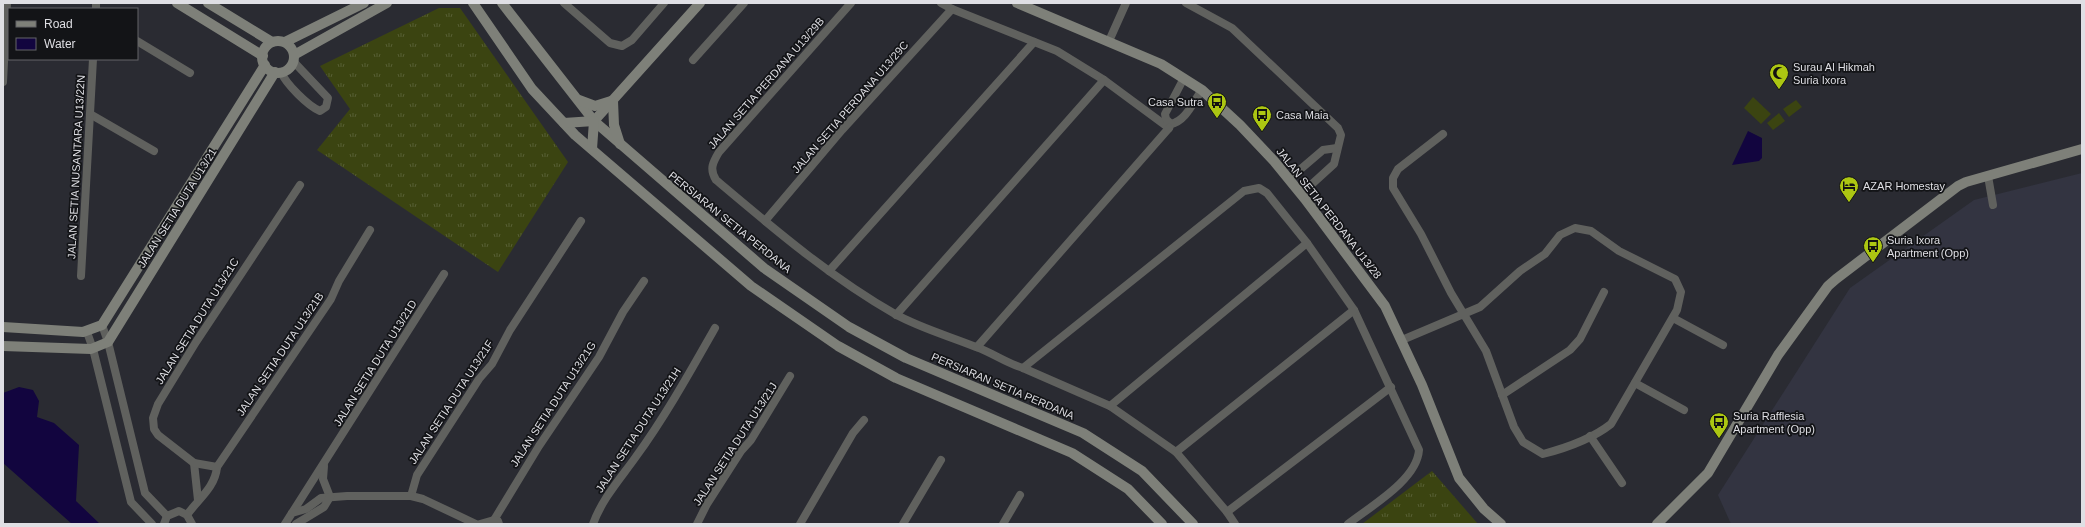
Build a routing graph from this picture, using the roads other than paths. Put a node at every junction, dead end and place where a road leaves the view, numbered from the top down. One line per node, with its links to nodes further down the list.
1 (7, 3): 33 (street)
2 (177, 3): 27 (main road)
3 (208, 3): 22 (main road)
4 (364, 3): 23 (main road)
5 (387, 3): 25 (main road)
6 (473, 3): 39 (main road)
7 (494, 3): 19 (main road)
8 (502, 3): 19 (main road, PERSIARAN SETIA PERDANA)
9 (564, 3): 10 (street)
10 (664, 3)
11 (700, 3): 36 (main road)
12 (744, 3): 28 (street)
13 (851, 3): 53 (street, JALAN SETIA PERDANA U13/29B)
14 (942, 3): 18 (street)
15 (1017, 3): 20 (main road, JALAN SETIA PERDANA U13/28)
16 (1126, 3): 20 (street)
17 (1186, 3): 43 (street)
18 (952, 9): 24 (street); 53 (street, JALAN SETIA PERDANA U13/29C)
19 (525, 34): 35 (main road, PERSIARAN SETIA PERDANA)
20 (1109, 41): 31 (main road, JALAN SETIA PERDANA U13/28)
21 (138, 42): 30 (street)
22 (272, 42): 23 (main road); 27 (main road)
23 (285, 42): 25 (main road)
24 (1034, 42): 32 (street); 56 (street)
25 (293, 58): 29 (main road); 29 (street)
26 (93, 60): 37 (street, JALAN SETIA NUSANTARA U13/22N)
27 (264, 60): 29 (main road); 65 (main road, JALAN SETIA DUTA U13/21)
28 (693, 60)
29 (278, 72): 70 (main road, JALAN SETIA DUTA U13/21)
30 (190, 73)
31 (1184, 78): 34 (main road, JALAN SETIA PERDANA U13/28); 40 (street)
32 (1104, 80): 40 (street); 63 (street)
33 (3, 82)
34 (1202, 90): 40 (street); 48 (main road, JALAN SETIA PERDANA U13/28)
35 (575, 98): 36 (main road); 38 (main road, PERSIARAN SETIA PERDANA)
36 (613, 101): 38 (main road); 42 (main road)
37 (90, 114): 46 (street); 58 (street, JALAN SETIA NUSANTARA U13/22N)
38 (594, 121): 39 (main road); 42 (main road, PERSIARAN SETIA PERDANA); 44 (main road)
39 (564, 123): 44 (main road)
40 (1170, 126): 73 (street)
41 (1443, 134): 62 (street)
42 (620, 144): 112 (main road, PERSIARAN SETIA PERDANA)
43 (1337, 148): 48 (street); 50 (street)
44 (592, 149): 111 (main road)
45 (2082, 149): 47 (main road)
46 (154, 151)
47 (1988, 176): 51 (street); 116 (main road)
48 (1289, 179): 50 (main road, JALAN SETIA PERDANA U13/28)
49 (300, 185): 86 (street, JALAN SETIA DUTA U13/21C)
50 (1301, 194): 69 (main road, JALAN SETIA PERDANA U13/28)
51 (1993, 205)
52 (581, 221): 91 (street, JALAN SETIA DUTA U13/21F)
53 (765, 221): 56 (street)
54 (370, 230): 88 (street, JALAN SETIA DUTA U13/21B)
55 (1307, 243): 61 (street); 75 (street); 80 (street)
56 (829, 271): 63 (street)
57 (444, 274): 87 (street, JALAN SETIA DUTA U13/21D)
58 (81, 276)
59 (644, 281): 98 (street, JALAN SETIA DUTA U13/21G)
60 (1604, 292): 79 (street)
61 (1354, 310): 78 (street); 84 (street)
62 (1465, 314): 64 (street); 69 (street); 79 (street)
63 (896, 315): 73 (street)
64 (1673, 318): 71 (street); 77 (street)
65 (102, 326): 68 (main road); 70 (street)
66 (3, 327): 68 (main road)
67 (715, 328): 106 (street, JALAN SETIA DUTA U13/21H)
68 (87, 332): 74 (street)
69 (1402, 340): 115 (main road, JALAN SETIA PERDANA U13/28)
70 (108, 342): 74 (main road); 97 (street)
71 (1723, 345)
72 (3, 346): 74 (main road)
73 (977, 347): 75 (street)
74 (93, 349): 99 (street)
75 (1023, 368): 80 (street)
76 (790, 376): 107 (street, JALAN SETIA DUTA U13/21J)
77 (1635, 383): 81 (street); 83 (street)
78 (1391, 387): 94 (street); 114 (street)
79 (1502, 395): 83 (street)
80 (1110, 406): 84 (street)
81 (1684, 410)
82 (864, 420): 108 (street)
83 (1590, 436): 89 (street)
84 (1176, 452): 94 (street)
85 (941, 460): 109 (street)
86 (194, 463): 88 (street); 93 (street)
87 (324, 463): 92 (street); 95 (street, JALAN SETIA DUTA U13/21D)
88 (217, 467): 93 (street, JALAN SETIA DUTA U13/21B)
89 (1622, 483)
90 (1020, 495): 110 (street)
91 (411, 496): 92 (street); 104 (street)
92 (330, 497): 95 (street); 103 (street)
93 (198, 500): 96 (street, JALAN SETIA DUTA U13/21B)
94 (1227, 512): 113 (street)
95 (292, 513): 102 (street, JALAN SETIA DUTA U13/21D)
96 (187, 515): 97 (street); 101 (street)
97 (167, 516): 100 (street)
98 (497, 522): 105 (street)
99 (152, 524)
100 (164, 524)
101 (192, 524)
102 (285, 524)
103 (296, 524)
104 (476, 524)
105 (480, 524)
106 (593, 524)
107 (697, 524)
108 (800, 524)
109 (903, 524)
110 (1003, 524)
111 (1162, 524)
112 (1193, 524)
113 (1235, 524)
114 (1348, 524)
115 (1500, 524)
116 (1656, 524)

